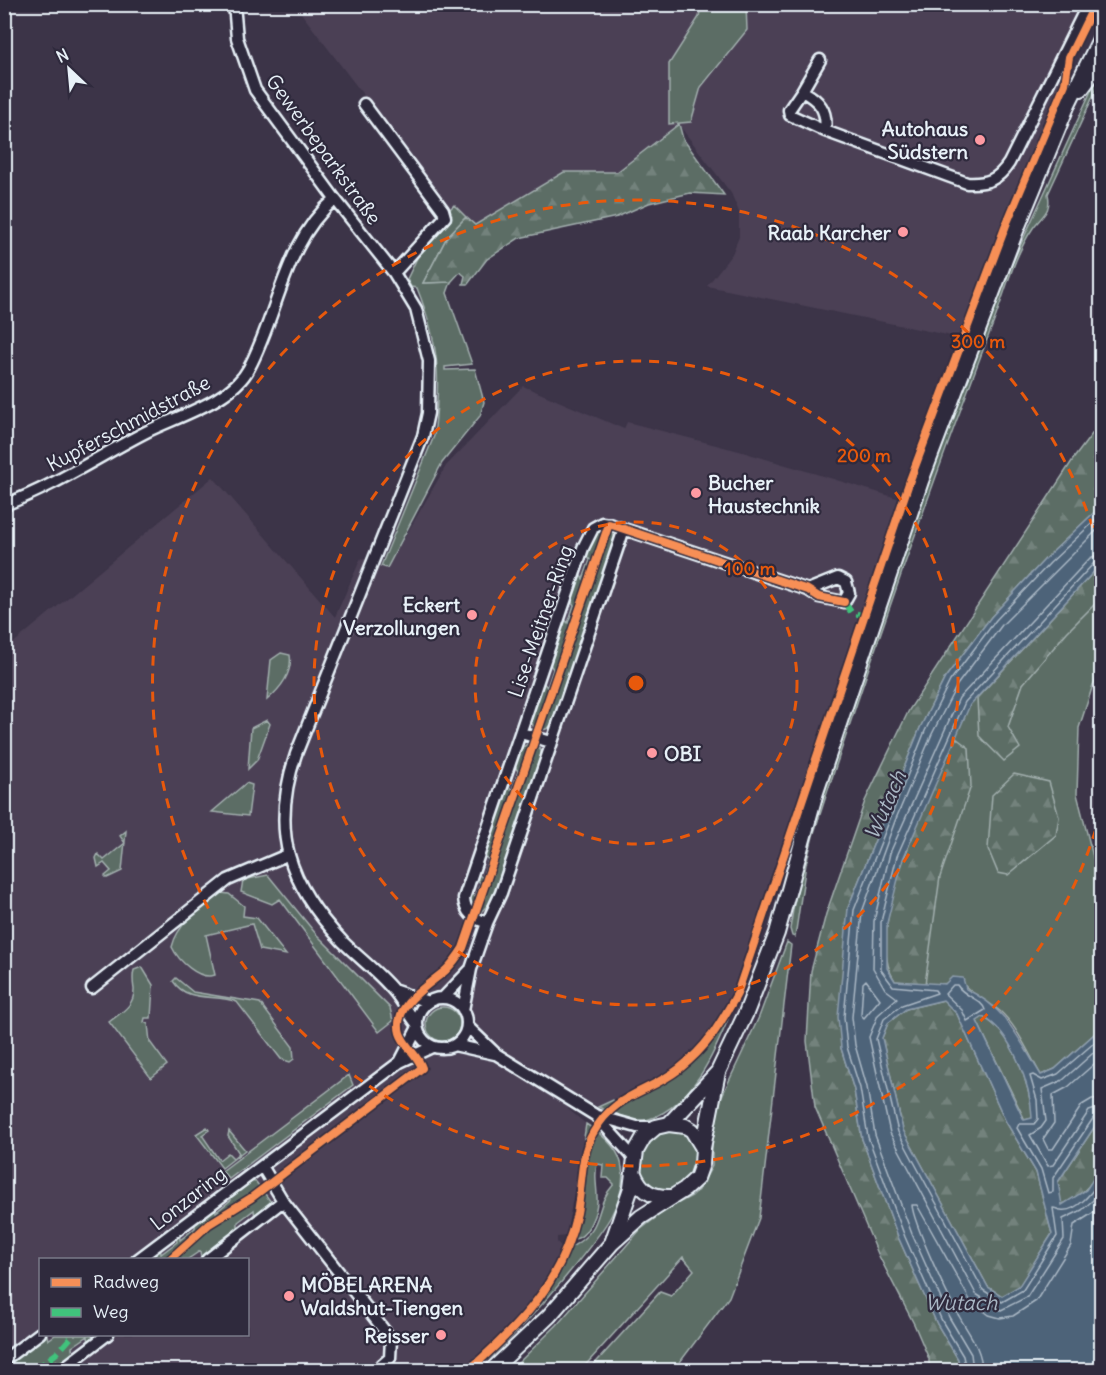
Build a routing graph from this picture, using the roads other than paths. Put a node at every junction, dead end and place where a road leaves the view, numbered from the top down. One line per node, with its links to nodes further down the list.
1 (234, 4): 10 (street, Gewerbeparkstraße)
2 (1088, 4): 9 (street)
3 (1101, 34): 8 (main road)
4 (820, 60): 6 (street)
5 (1101, 61): 8 (main road)
6 (802, 91): 9 (street); 9 (street)
7 (364, 104): 11 (street)
8 (1068, 104): 31 (main road)
9 (825, 131)
10 (335, 200): 11 (street, Gewerbeparkstraße); 12 (street, Kupferschmidstraße)
11 (394, 273): 17 (street, Gewerbeparkstraße)
12 (4, 505)
13 (624, 529): 14 (street); 15 (street, Lise-Meitner-Ring); 16 (street)
14 (808, 590)
15 (521, 733): 16 (street); 18 (street, Lise-Meitner-Ring)
16 (551, 742): 18 (street)
17 (287, 855): 20 (street); 21 (street, Gewerbeparkstraße)
18 (487, 923): 19 (street)
19 (471, 969): 22 (street); 24 (street)
20 (92, 988)
21 (393, 990): 23 (street, Gewerbeparkstraße); 25 (street, Gewerbeparkstraße)
22 (442, 998): 23 (street); 24 (street)
23 (428, 1002): 25 (street)
24 (463, 1010): 26 (street)
25 (417, 1026): 28 (street, Gewerbeparkstraße); 30 (street)
26 (467, 1026): 27 (street); 29 (street)
27 (454, 1045): 28 (street); 29 (street)
28 (432, 1047): 30 (street)
29 (496, 1054): 32 (street)
30 (400, 1062): 36 (street, Lonzaring)
31 (718, 1072): 33 (main road); 34 (main road)
32 (595, 1115): 33 (street); 35 (street)
33 (662, 1125): 34 (main road); 35 (main road)
34 (703, 1148): 38 (main road)
35 (634, 1158): 37 (main road)
36 (262, 1166): 39 (street); 41 (street, Lonzaring)
37 (634, 1174): 38 (main road); 40 (main road)
38 (670, 1197): 40 (main road)
39 (283, 1201): 42 (street); 47 (street)
40 (612, 1243): 48 (main road)
41 (140, 1258)
42 (210, 1258)
43 (39, 1334): 45 (street)
44 (107, 1336): 46 (street)
45 (4, 1360)
46 (61, 1371)
47 (376, 1371)
48 (492, 1371)

